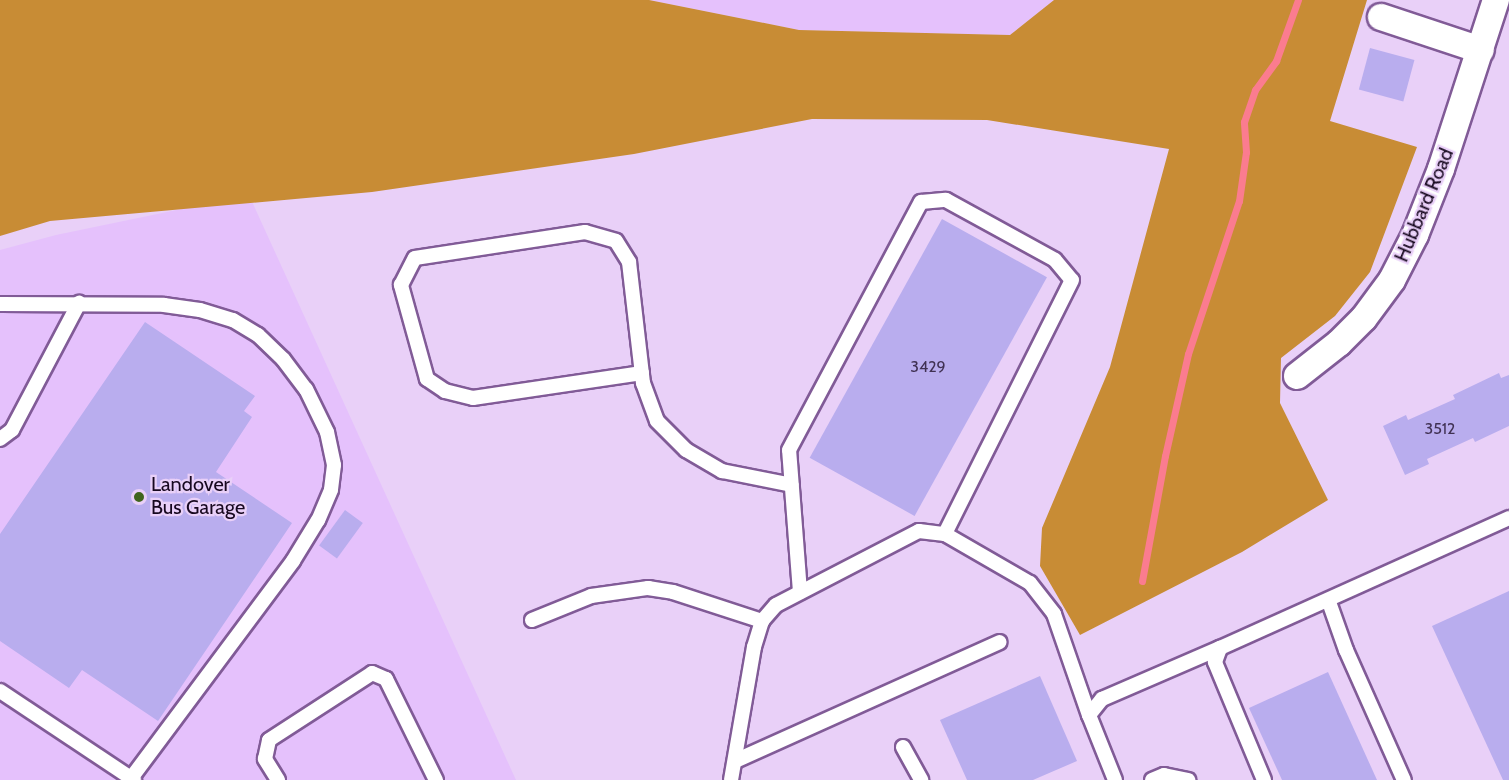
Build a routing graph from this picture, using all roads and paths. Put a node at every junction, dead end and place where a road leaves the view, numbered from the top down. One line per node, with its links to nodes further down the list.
1 (1496, 0): 3 (street, Hubbard Road)
2 (1381, 16): 3 (street)
3 (1481, 50): 7 (street, Hubbard Road)
4 (79, 303): 5 (lane); 8 (lane); 22 (lane)
5 (0, 304)
6 (642, 373): 6 (lane); 9 (lane)
7 (1297, 376)
8 (0, 439)
9 (792, 485): 11 (lane); 12 (lane)
10 (1509, 518): 13 (lane)
11 (945, 534): 12 (lane); 19 (lane)
12 (800, 592): 15 (lane)
13 (1329, 602): 17 (lane); 31 (lane)
14 (532, 620): 15 (lane)
15 (762, 621): 21 (lane)
16 (999, 642): 21 (lane)
17 (1220, 648): 19 (lane); 30 (lane)
18 (0, 691): 22 (lane)
19 (1089, 716): 27 (lane)
20 (903, 747): 26 (lane)
21 (735, 761): 25 (lane)
22 (132, 779)
23 (278, 780): 24 (lane)
24 (436, 780)
25 (731, 780)
26 (921, 780)
27 (1115, 780)
28 (1152, 780): 29 (lane)
29 (1188, 780)
30 (1264, 780)
31 (1404, 780)

